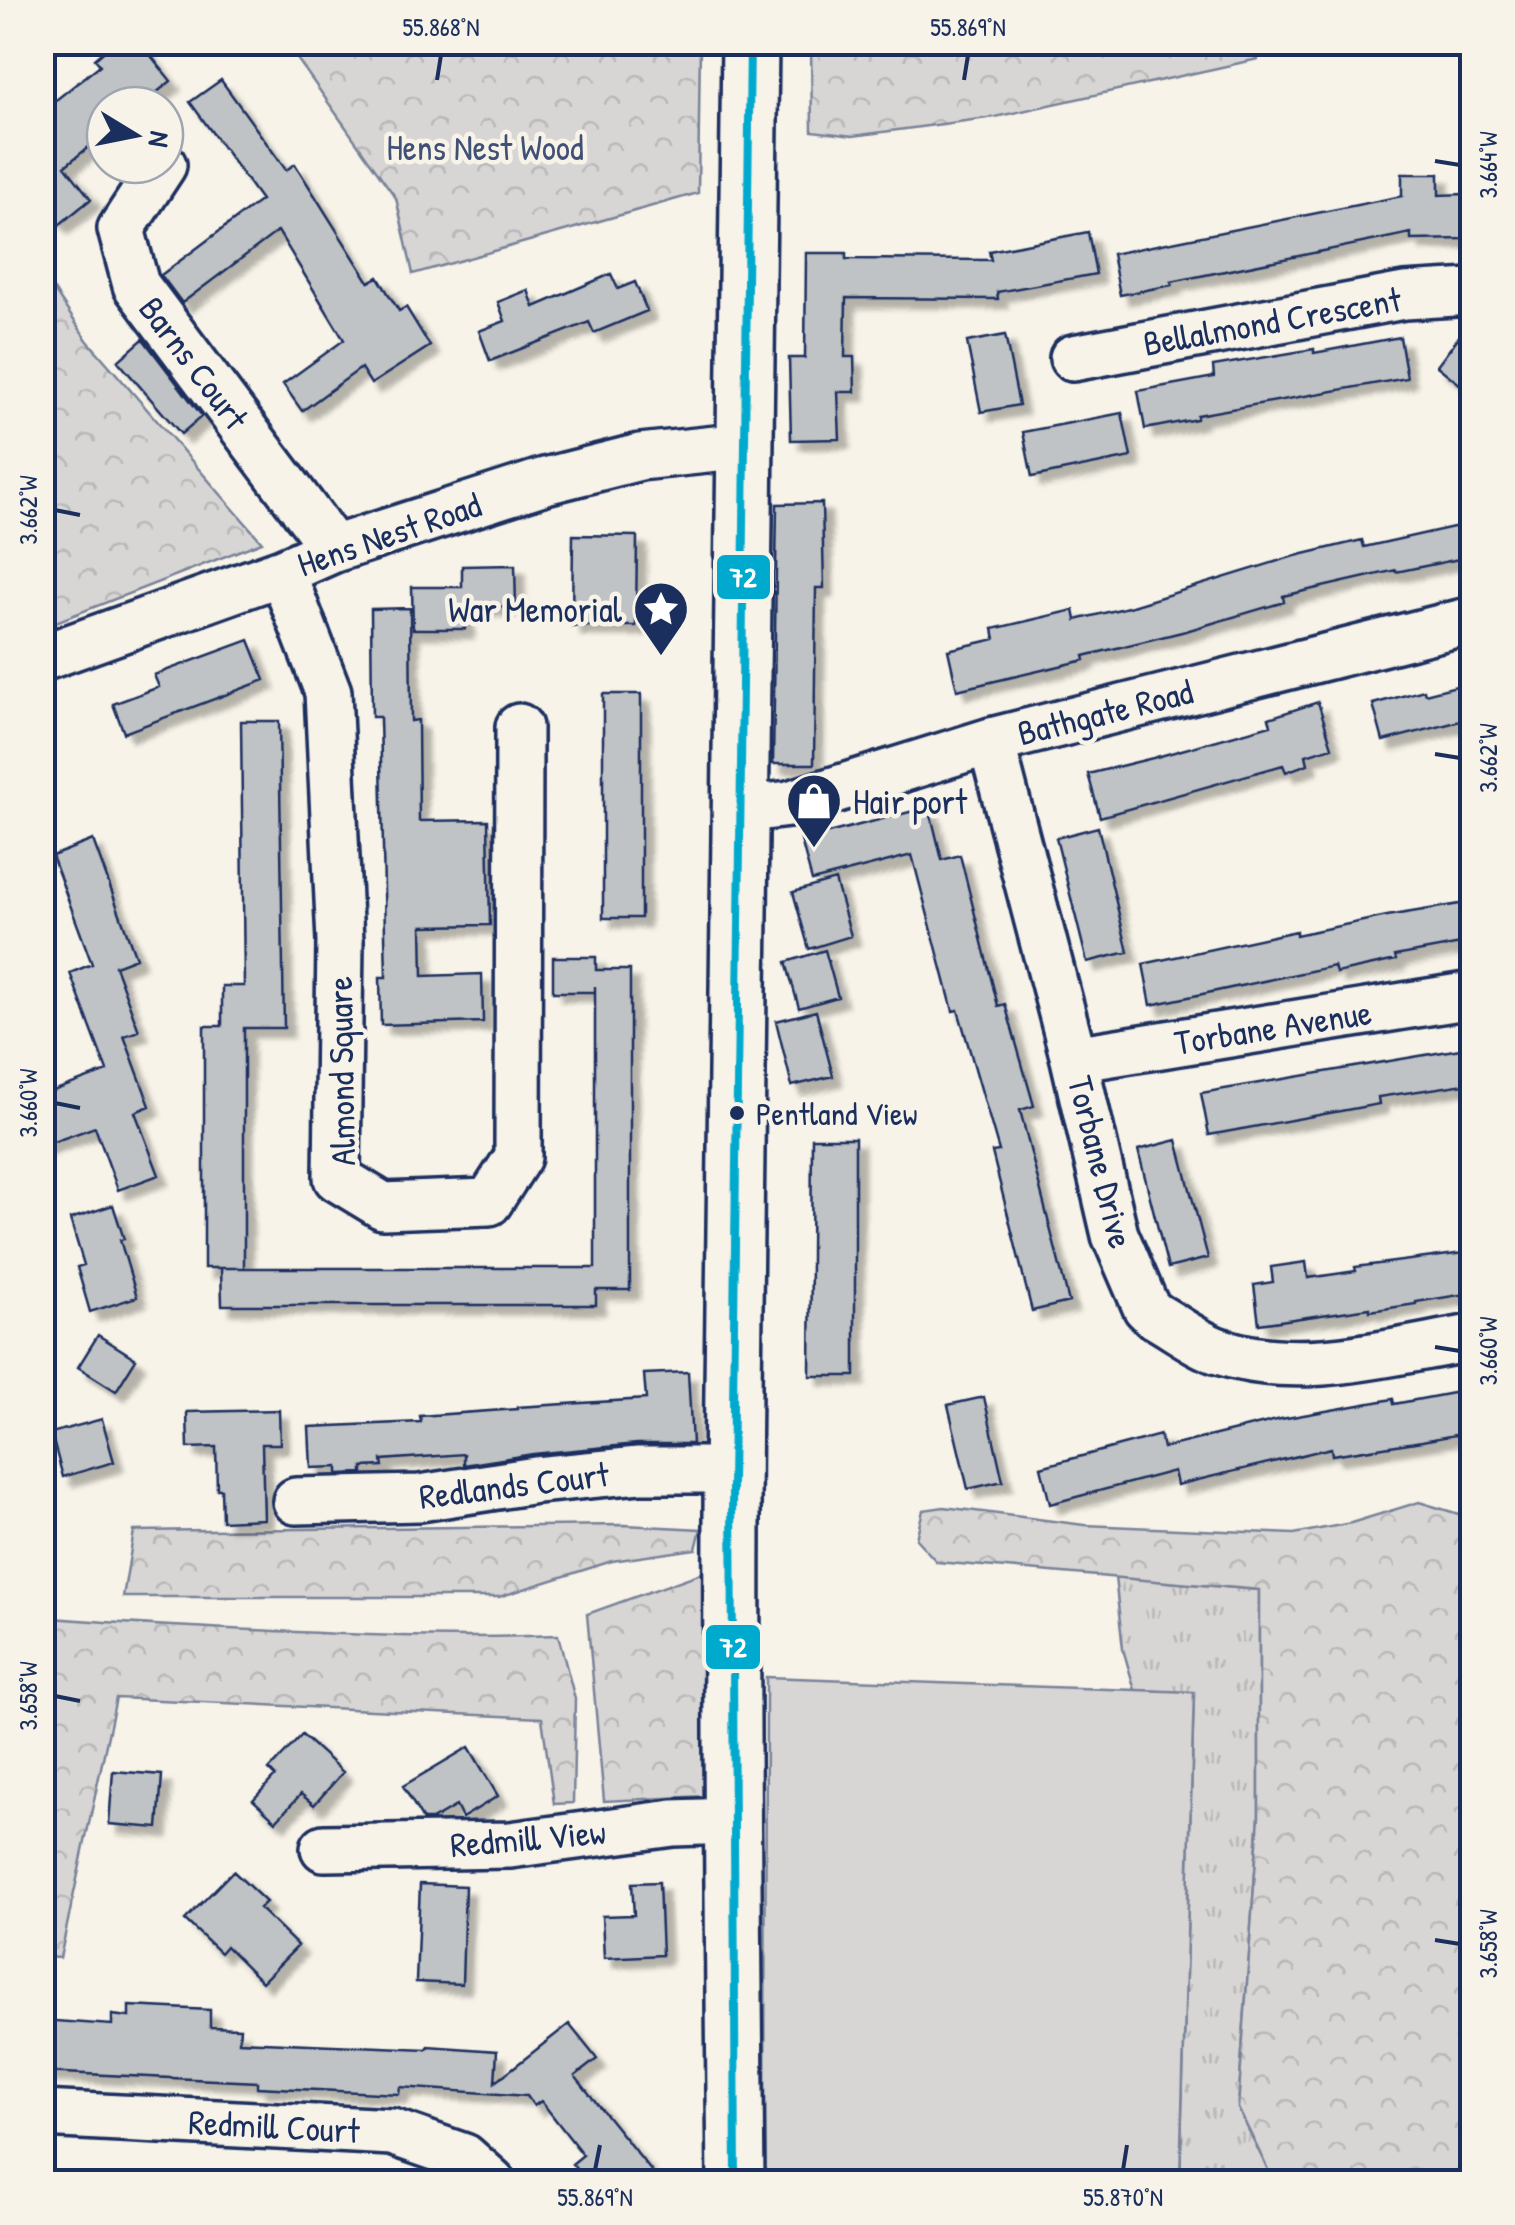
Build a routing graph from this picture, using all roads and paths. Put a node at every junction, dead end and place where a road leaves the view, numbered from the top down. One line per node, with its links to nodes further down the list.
1 (750, 42): 5 (main road)
2 (149, 185): 6 (street, Barns Court)
3 (1472, 292): 4 (street, Bellalmond Crescent)
4 (1072, 358)
5 (745, 446): 6 (street, Hens Nest Road); 12 (main road)
6 (334, 549): 7 (street, Hens Nest Road)
7 (282, 572): 9 (street, Hens Nest Road); 10 (street, Almond Square)
8 (1472, 620): 11 (street, Bathgate Road)
9 (42, 658)
10 (518, 728)
11 (992, 740): 12 (street, Bathgate Road); 14 (street, Torbane Drive)
12 (740, 810): 16 (main road)
13 (1472, 996): 14 (street, Torbane Avenue)
14 (1074, 1060): 15 (street, Torbane Drive)
15 (1472, 1338)
16 (732, 1482): 17 (street, Redlands Court); 18 (main road)
17 (296, 1501)
18 (732, 1821): 19 (street, Redmill View); 22 (main road)
19 (324, 1848)
20 (42, 2114): 21 (street, Redmill Court)
21 (492, 2182)
22 (736, 2182)

